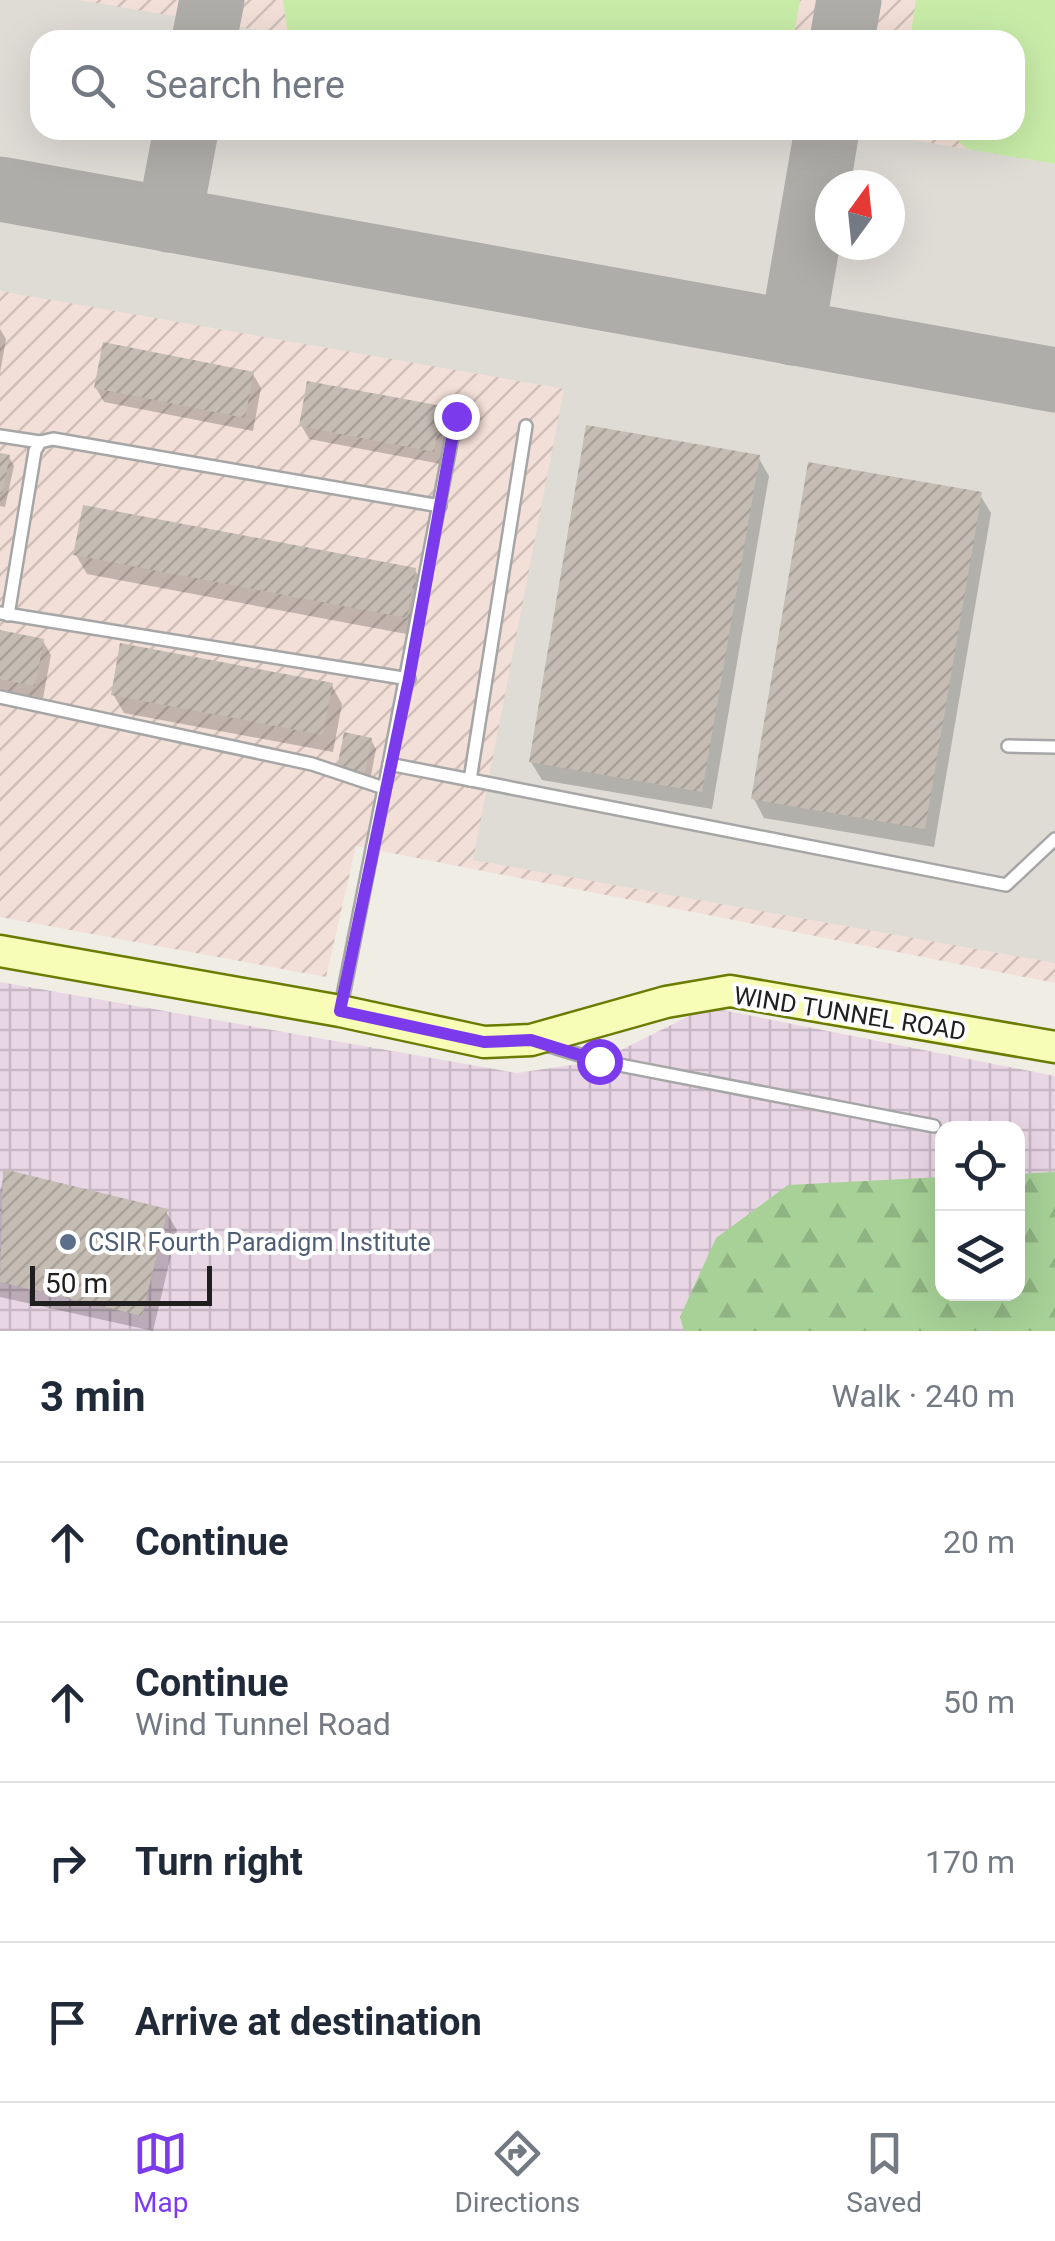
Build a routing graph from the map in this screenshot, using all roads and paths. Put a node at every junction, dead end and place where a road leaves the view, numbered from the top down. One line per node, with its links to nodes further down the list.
1 (456, 416): 5 (lane)
2 (526, 426): 12 (lane)
3 (0, 436): 4 (lane)
4 (40, 442): 5 (lane); 6 (lane)
5 (440, 506): 7 (lane)
6 (4, 614): 7 (lane)
7 (409, 679): 11 (lane)
8 (0, 697): 13 (lane)
9 (1008, 746): 10 (lane)
10 (1055, 748)
11 (390, 764): 12 (lane); 13 (lane)
12 (470, 780): 14 (lane)
13 (384, 788): 16 (lane)
14 (1055, 840)
15 (0, 951): 16 (street, WIND TUNNEL ROAD)
16 (340, 1011): 17 (street, WIND TUNNEL ROAD)
17 (531, 1040): 18 (street, WIND TUNNEL ROAD); 19 (lane)
18 (1055, 1047)
19 (934, 1126)

